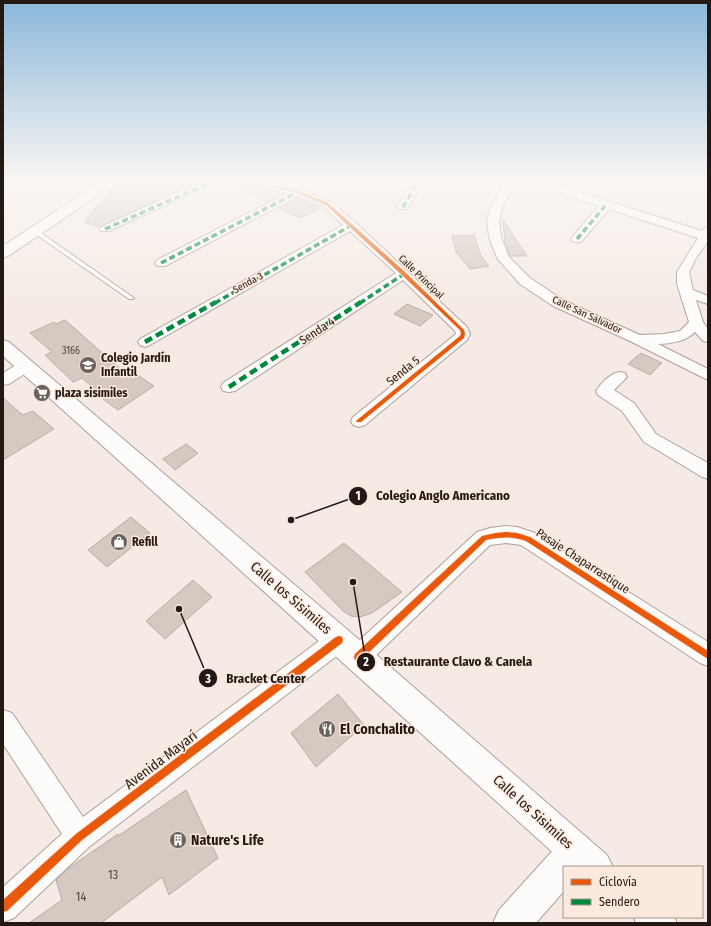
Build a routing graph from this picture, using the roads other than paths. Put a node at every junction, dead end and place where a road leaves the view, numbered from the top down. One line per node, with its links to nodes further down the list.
1 (44, 226): 10 (main road)
2 (111, 226): 9 (street)
3 (232, 226): 14 (street)
4 (350, 226): 23 (street, Senda 3)
5 (353, 226): 15 (street, Calle Principal)
6 (494, 226): 22 (street, Calle San Salvador)
7 (588, 226): 12 (street)
8 (676, 226): 11 (street)
9 (105, 229)
10 (36, 232): 13 (main road); 17 (lane)
11 (707, 235): 16 (street)
12 (577, 239)
13 (3, 253)
14 (161, 263)
15 (404, 274): 20 (street, Calle Principal); 29 (street, Senda 4)
16 (687, 293): 18 (street); 19 (street)
17 (131, 298)
18 (708, 300)
19 (696, 323): 21 (street); 22 (street)
20 (462, 337): 30 (street, Senda 5)
21 (708, 338)
22 (637, 339): 26 (street, Calle San Salvador)
23 (144, 342)
24 (3, 346): 25 (main road, Calle los Sisimiles)
25 (26, 366): 28 (street); 32 (main road, Calle los Sisimiles)
26 (708, 375)
27 (619, 377): 31 (street)
28 (3, 380)
29 (229, 387)
30 (359, 422)
31 (708, 472)
32 (348, 648): 33 (street, Pasaje Chaparrastique); 35 (street, Avenida Mayarí); 36 (main road, Calle los Sisimiles)
33 (708, 655)
34 (3, 722): 35 (street)
35 (80, 837): 39 (street, Avenida Mayarí)
36 (586, 859): 37 (main road)
37 (578, 866)
38 (563, 879): 40 (main road)
39 (3, 907)
40 (512, 923)

